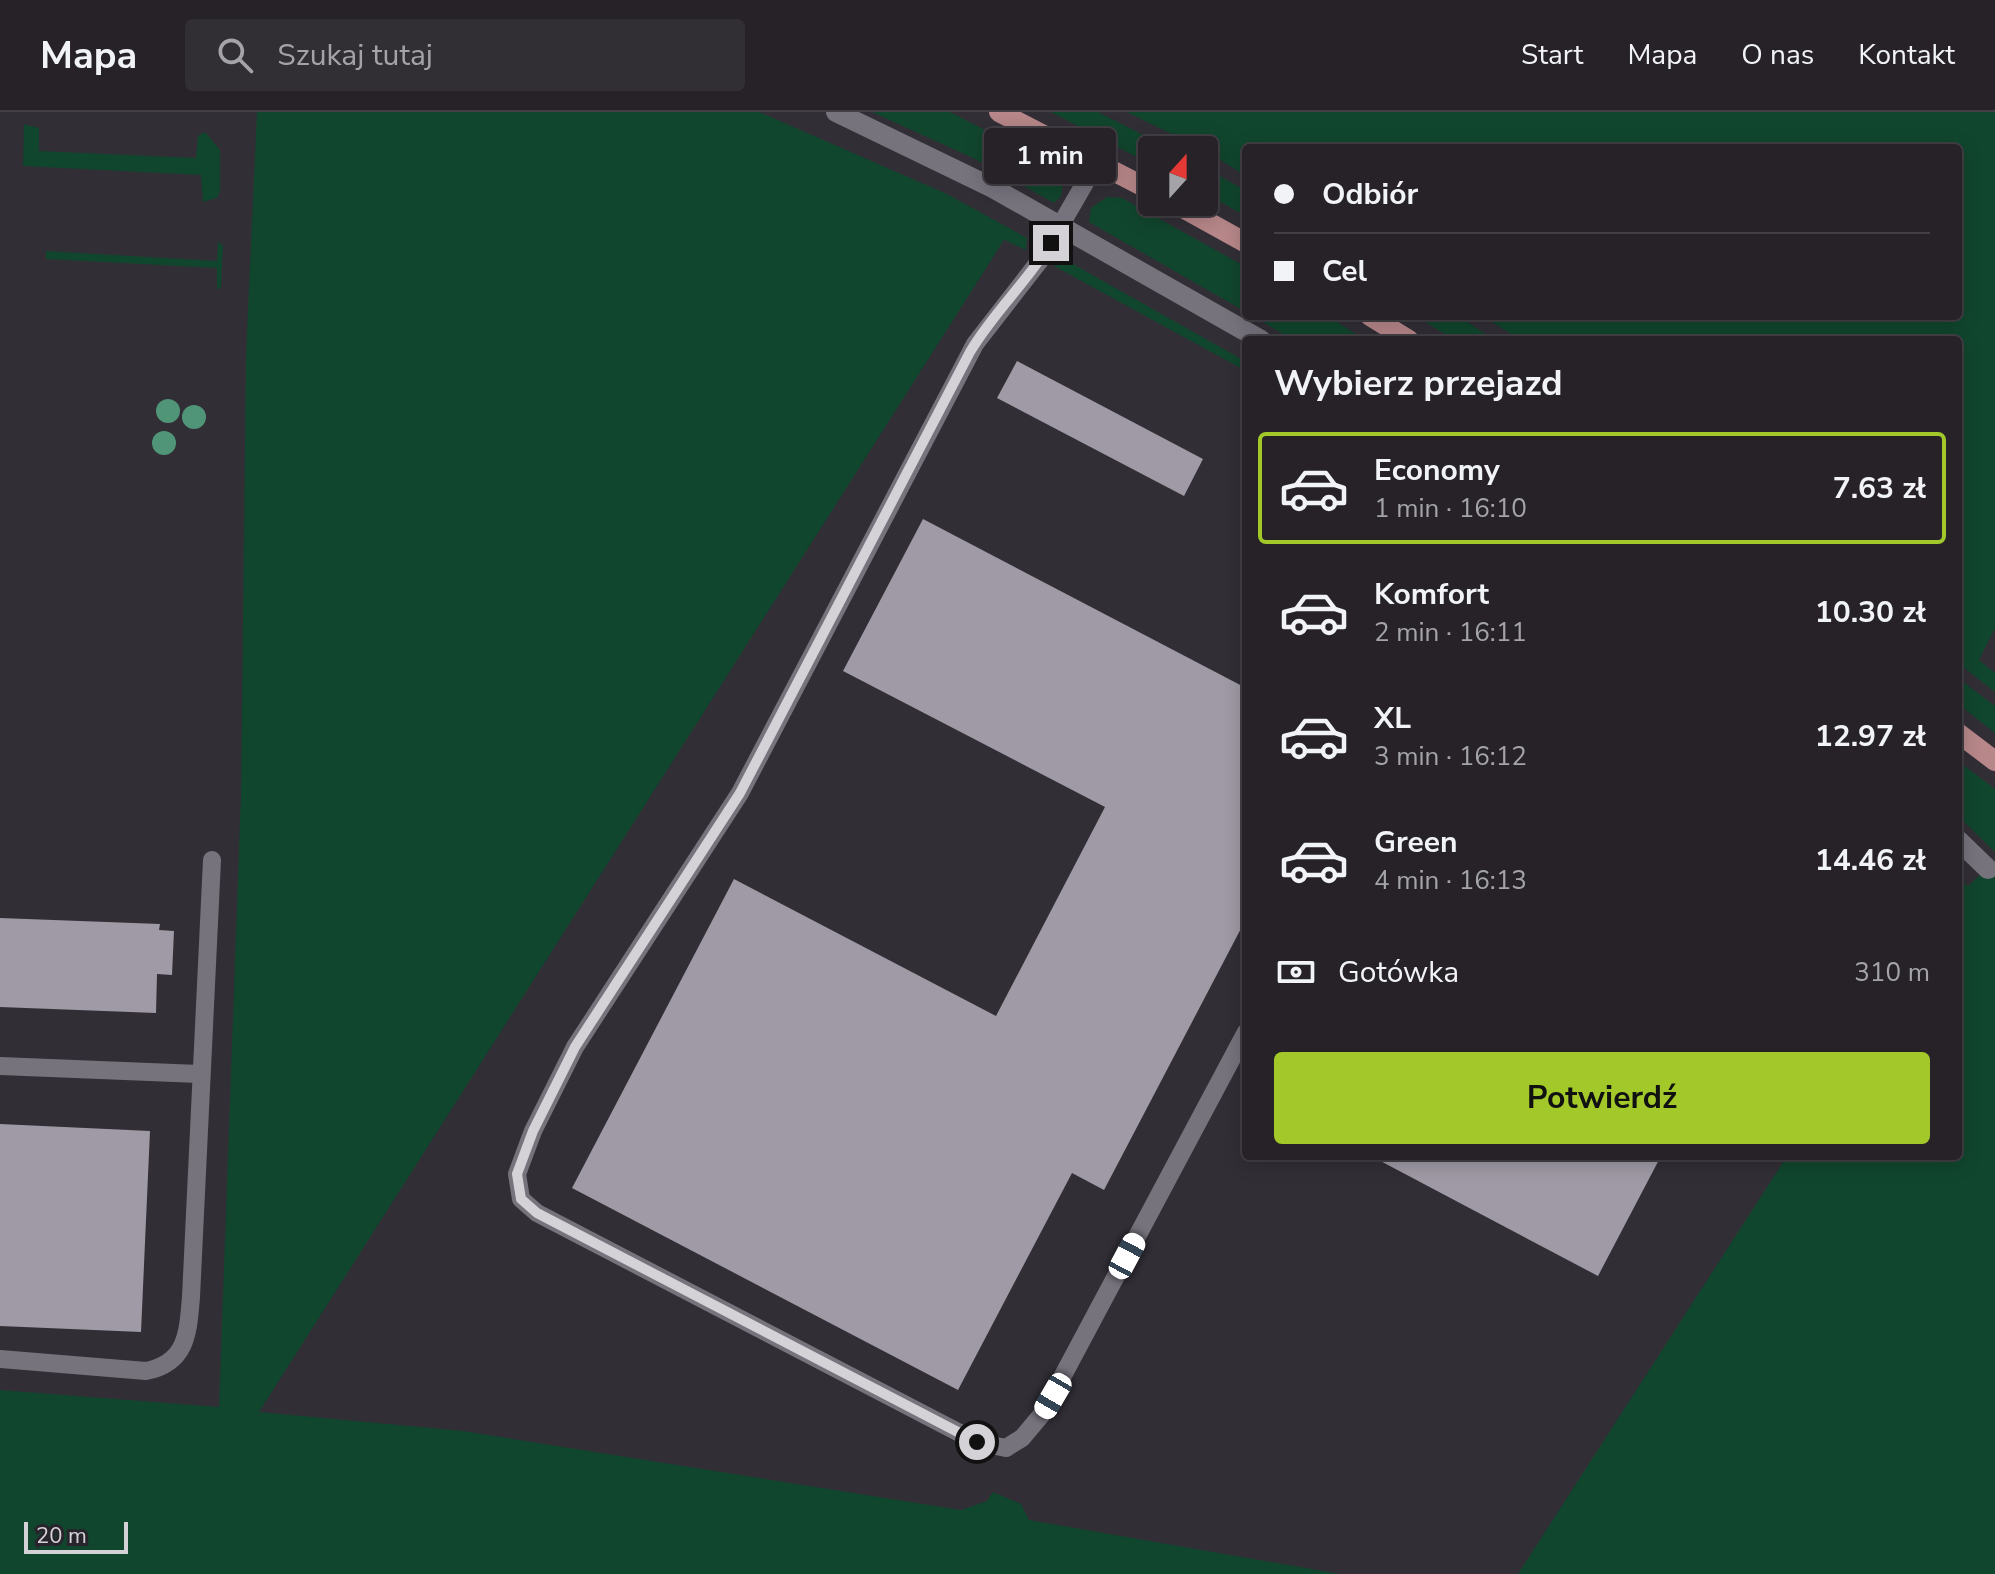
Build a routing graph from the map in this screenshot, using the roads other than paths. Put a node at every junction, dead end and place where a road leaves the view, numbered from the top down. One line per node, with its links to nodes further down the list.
1 (836, 112): 6 (street)
2 (999, 112): 3 (main road)
3 (1097, 162): 4 (main road); 6 (lane)
4 (1138, 184)
5 (1197, 216): 7 (main road)
6 (1061, 227): 9 (street); 16 (lane)
7 (1242, 241)
8 (1376, 320): 10 (main road)
9 (1254, 336)
10 (1402, 336)
11 (1962, 736): 12 (main road)
12 (1995, 761)
13 (1962, 844): 15 (street)
14 (212, 860): 18 (lane)
15 (1988, 869)
16 (1242, 1040)
17 (0, 1066): 18 (lane)
18 (199, 1074): 19 (lane)
19 (0, 1359)

